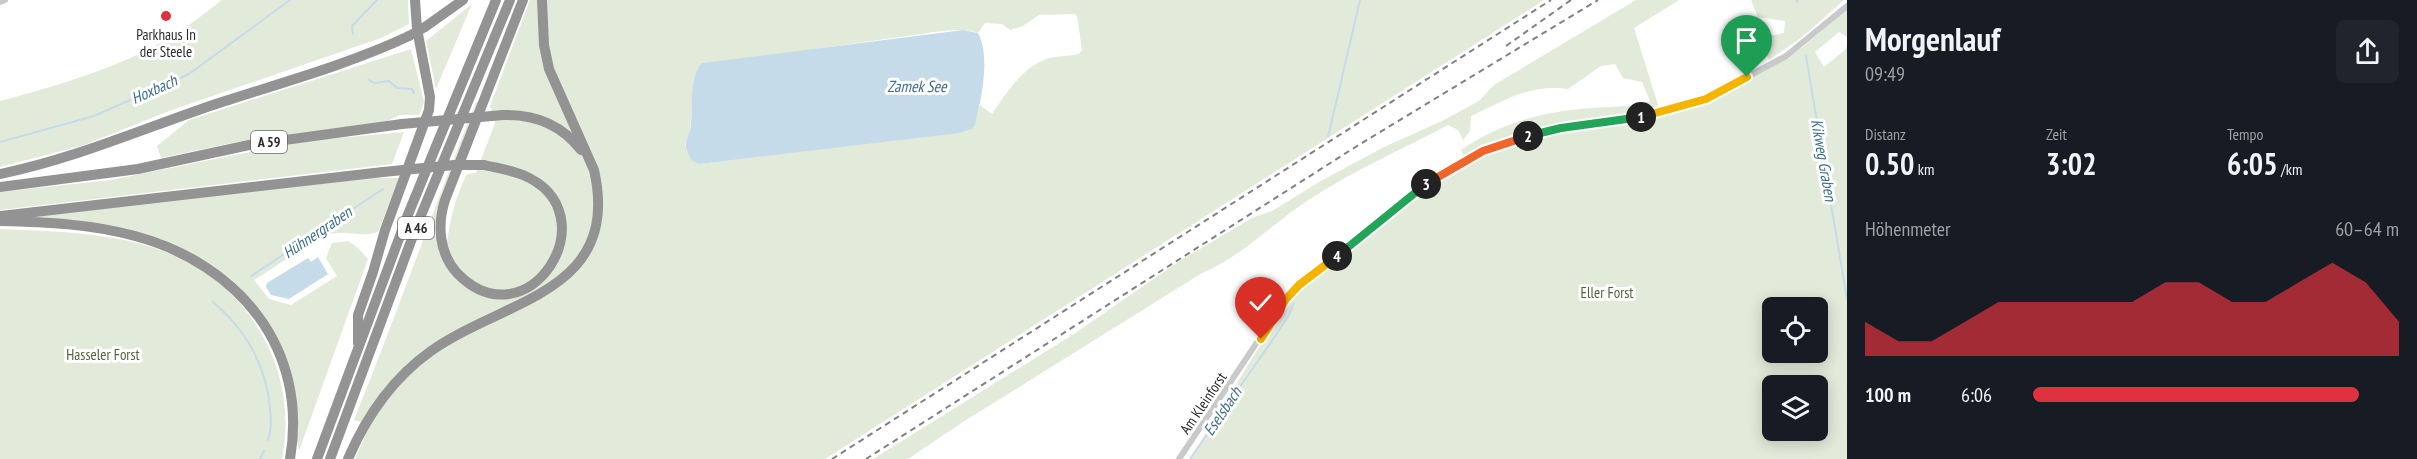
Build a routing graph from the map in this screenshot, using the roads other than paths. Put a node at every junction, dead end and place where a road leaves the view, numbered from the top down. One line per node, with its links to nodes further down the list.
1 (5, 0): 9 (street)
2 (415, 0): 17 (highway)
3 (455, 0): 11 (highway)
4 (463, 0): 11 (highway)
5 (496, 0): 17 (highway, A 46)
6 (510, 0): 20 (highway, A 46)
7 (523, 0): 15 (highway, bridge)
8 (542, 0): 12 (highway)
9 (0, 2)
10 (1847, 6): 22 (street, Am Kleinforst)
11 (440, 16): 13 (highway, bridge)
12 (587, 157): 14 (highway, A 59, bridge); 21 (highway)
13 (0, 174)
14 (0, 187)
15 (0, 216)
16 (0, 221): 18 (highway)
17 (359, 345): 19 (highway, A 46)
18 (290, 459)
19 (317, 459)
20 (330, 459)
21 (348, 459)
22 (1179, 459)

